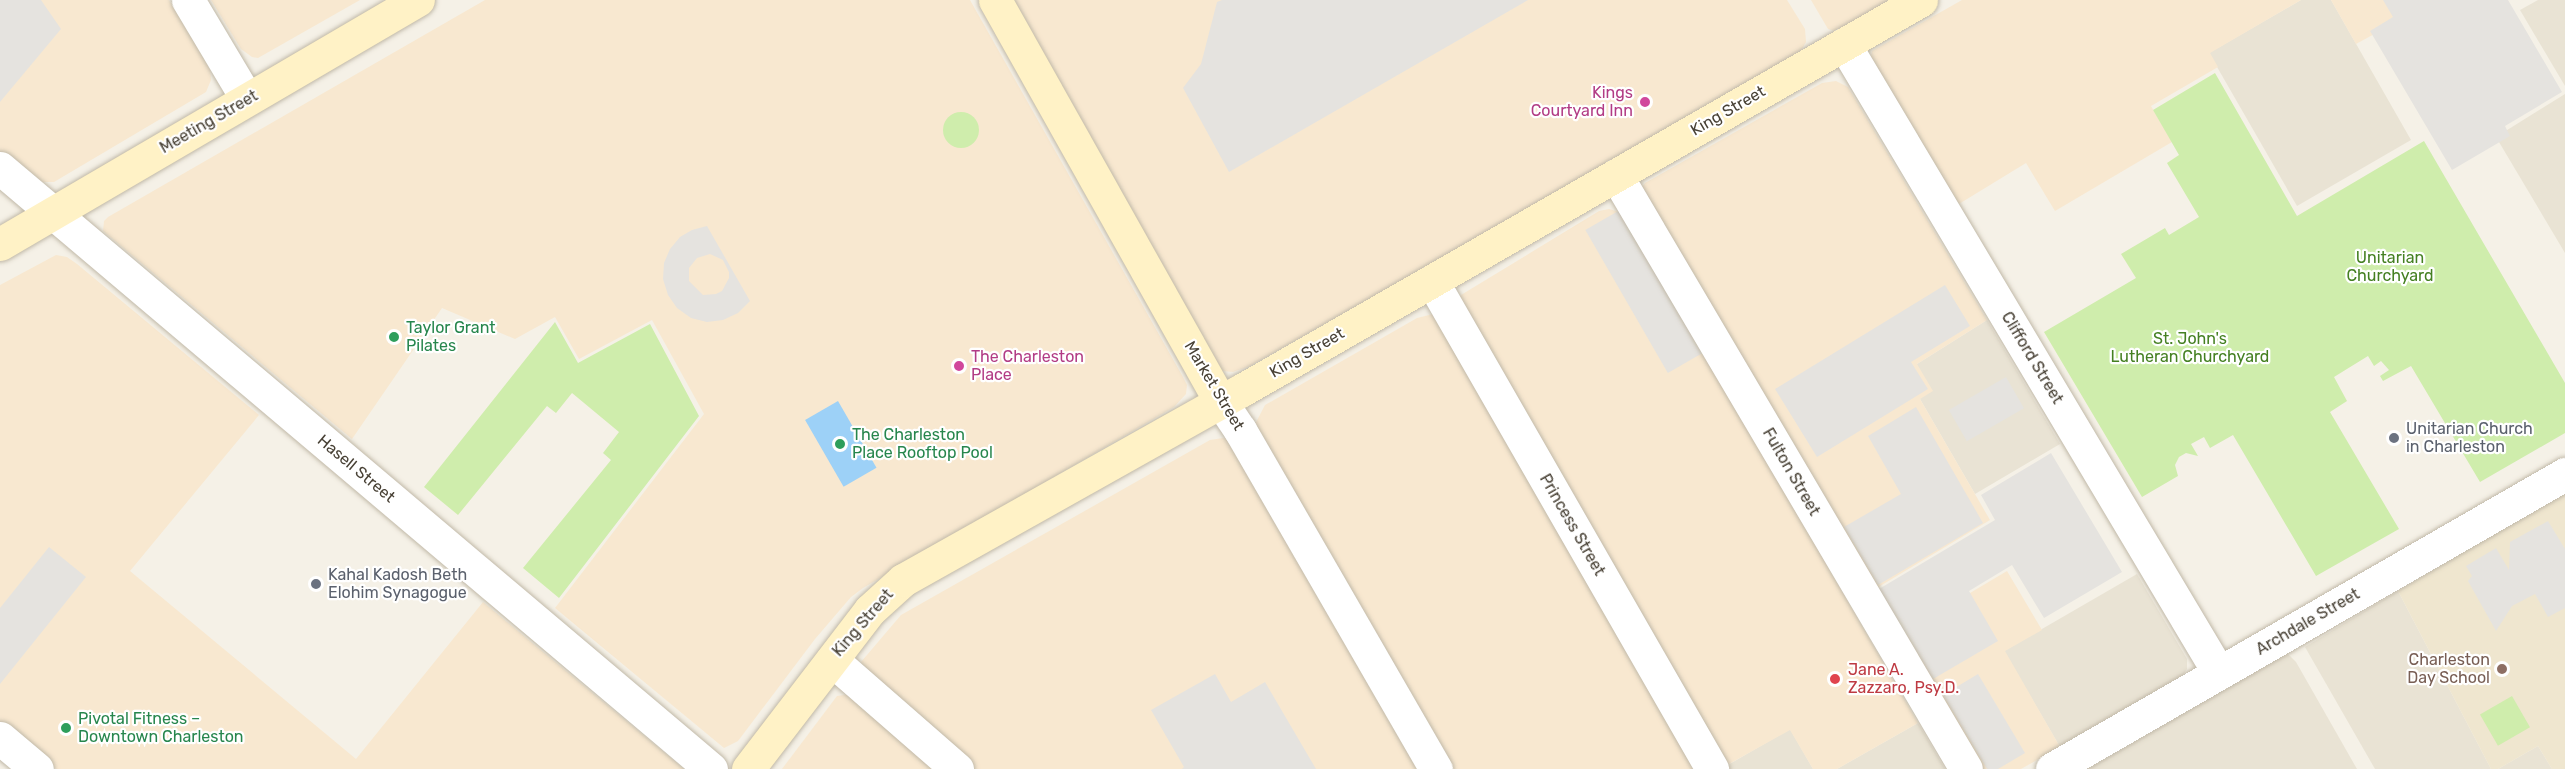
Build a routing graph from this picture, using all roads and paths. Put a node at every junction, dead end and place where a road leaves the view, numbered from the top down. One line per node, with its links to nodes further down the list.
1 (188, 0): 6 (street)
2 (418, 0): 6 (street, Meeting Street)
3 (995, 0): 12 (street, Market Street)
4 (1921, 0): 5 (street, King Street)
5 (1844, 44): 8 (street, King Street); 15 (street, Clifford Street)
6 (247, 99): 9 (street, Meeting Street)
7 (0, 168): 9 (street, Hasell Street)
8 (1616, 175): 11 (street, King Street); 23 (street, Fulton Street)
9 (53, 213): 10 (street, Meeting Street); 18 (street, Hasell Street)
10 (0, 244)
11 (1432, 281): 12 (street, King Street); 22 (street, Princess Street)
12 (1221, 402): 14 (street, King Street); 21 (street, Market Street)
13 (2565, 474): 15 (street, Archdale Street)
14 (832, 660): 19 (street, King Street); 20 (street)
15 (2219, 673): 24 (street, Archdale Street)
16 (0, 738): 17 (street)
17 (37, 769)
18 (711, 769)
19 (748, 769)
20 (957, 769)
21 (1436, 769)
22 (1712, 769)
23 (1965, 769)
24 (2052, 769)

